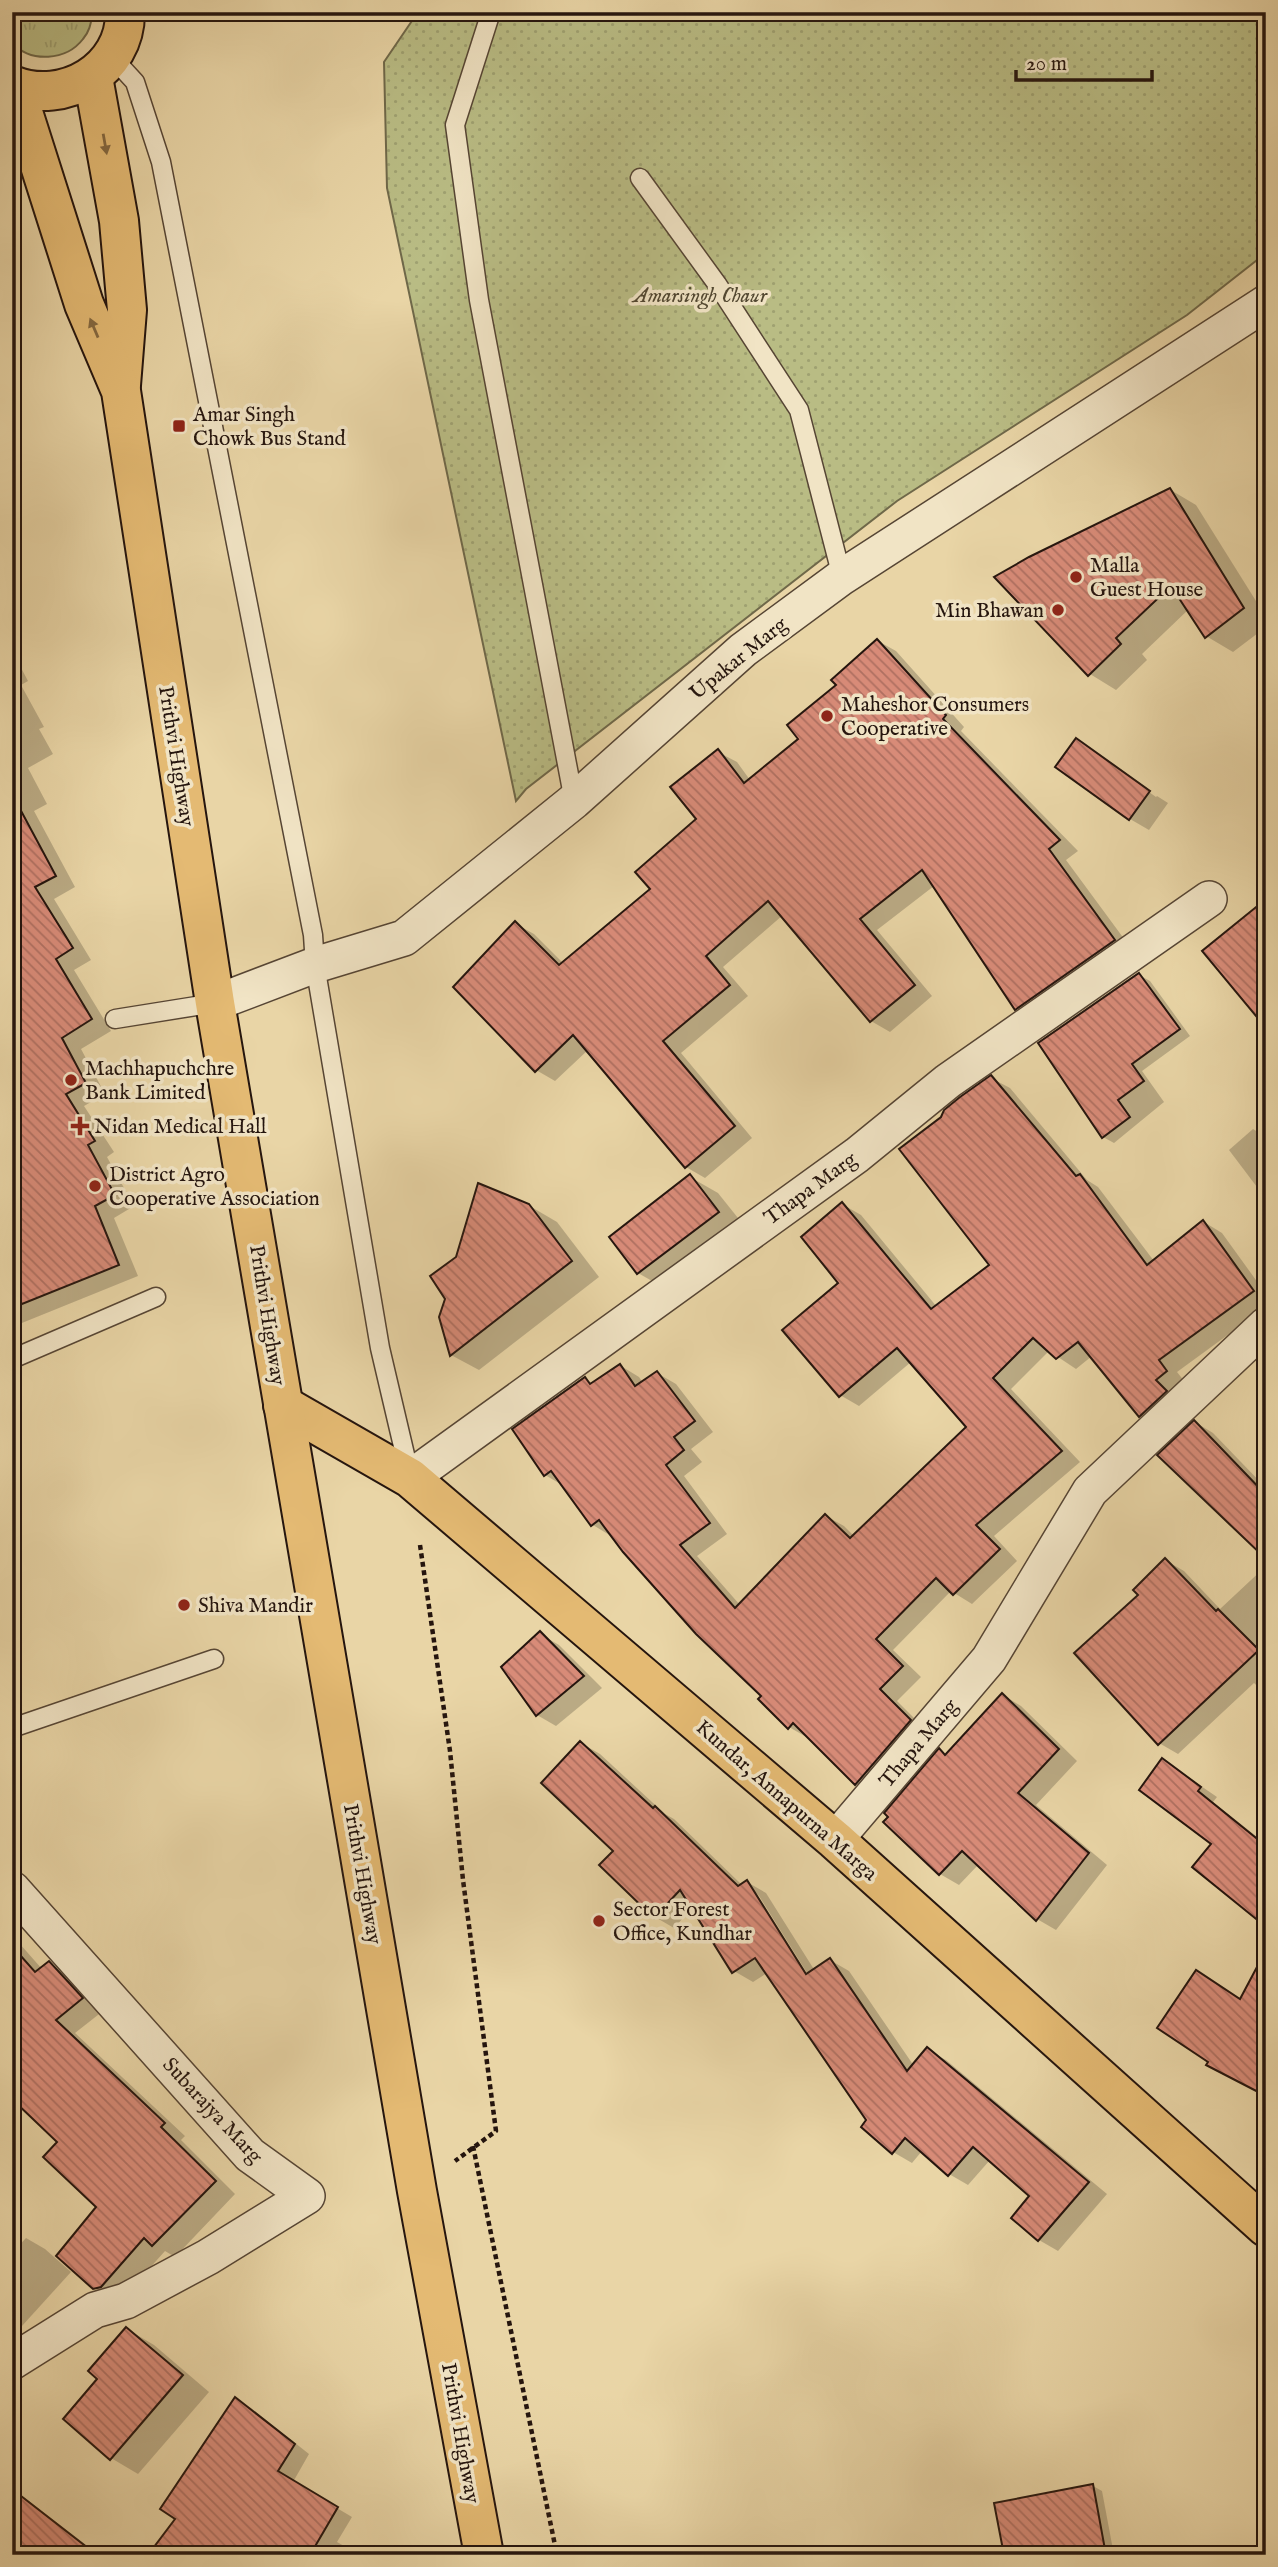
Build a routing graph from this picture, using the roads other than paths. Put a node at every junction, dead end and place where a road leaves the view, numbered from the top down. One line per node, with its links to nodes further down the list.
1 (125, 12): 3 (main road)
2 (491, 12): 9 (lane)
3 (102, 67): 4 (main road, Prithvi Highway); 7 (main road, one-way to 7); 11 (lane)
4 (14, 86): 7 (main road, Prithvi Highway, one-way to 4)
5 (640, 178): 8 (lane)
6 (1266, 303): 8 (street, Upakar Marg)
7 (121, 391): 12 (main road, Prithvi Highway)
8 (842, 577): 9 (street, Upakar Marg)
9 (574, 801): 11 (street, Upakar Marg)
10 (1209, 899): 18 (street, Thapa Marg)
11 (315, 965): 12 (street, Upakar Marg); 18 (lane)
12 (215, 1003): 13 (lane); 17 (main road, Prithvi Highway)
13 (115, 1018)
14 (156, 1297): 16 (lane)
15 (1266, 1325): 21 (street, Thapa Marg)
16 (12, 1359)
17 (283, 1405): 18 (main road, Kundar, Annapurna Marga); 25 (main road, Prithvi Highway)
18 (410, 1478): 21 (main road, Kundar, Annapurna Marga)
19 (214, 1659): 20 (lane)
20 (12, 1728)
21 (835, 1840): 23 (main road, Kundar, Annapurna Marga)
22 (12, 1889): 24 (street, Subarajya Marg)
23 (1266, 2227)
24 (12, 2361)
25 (484, 2555)

